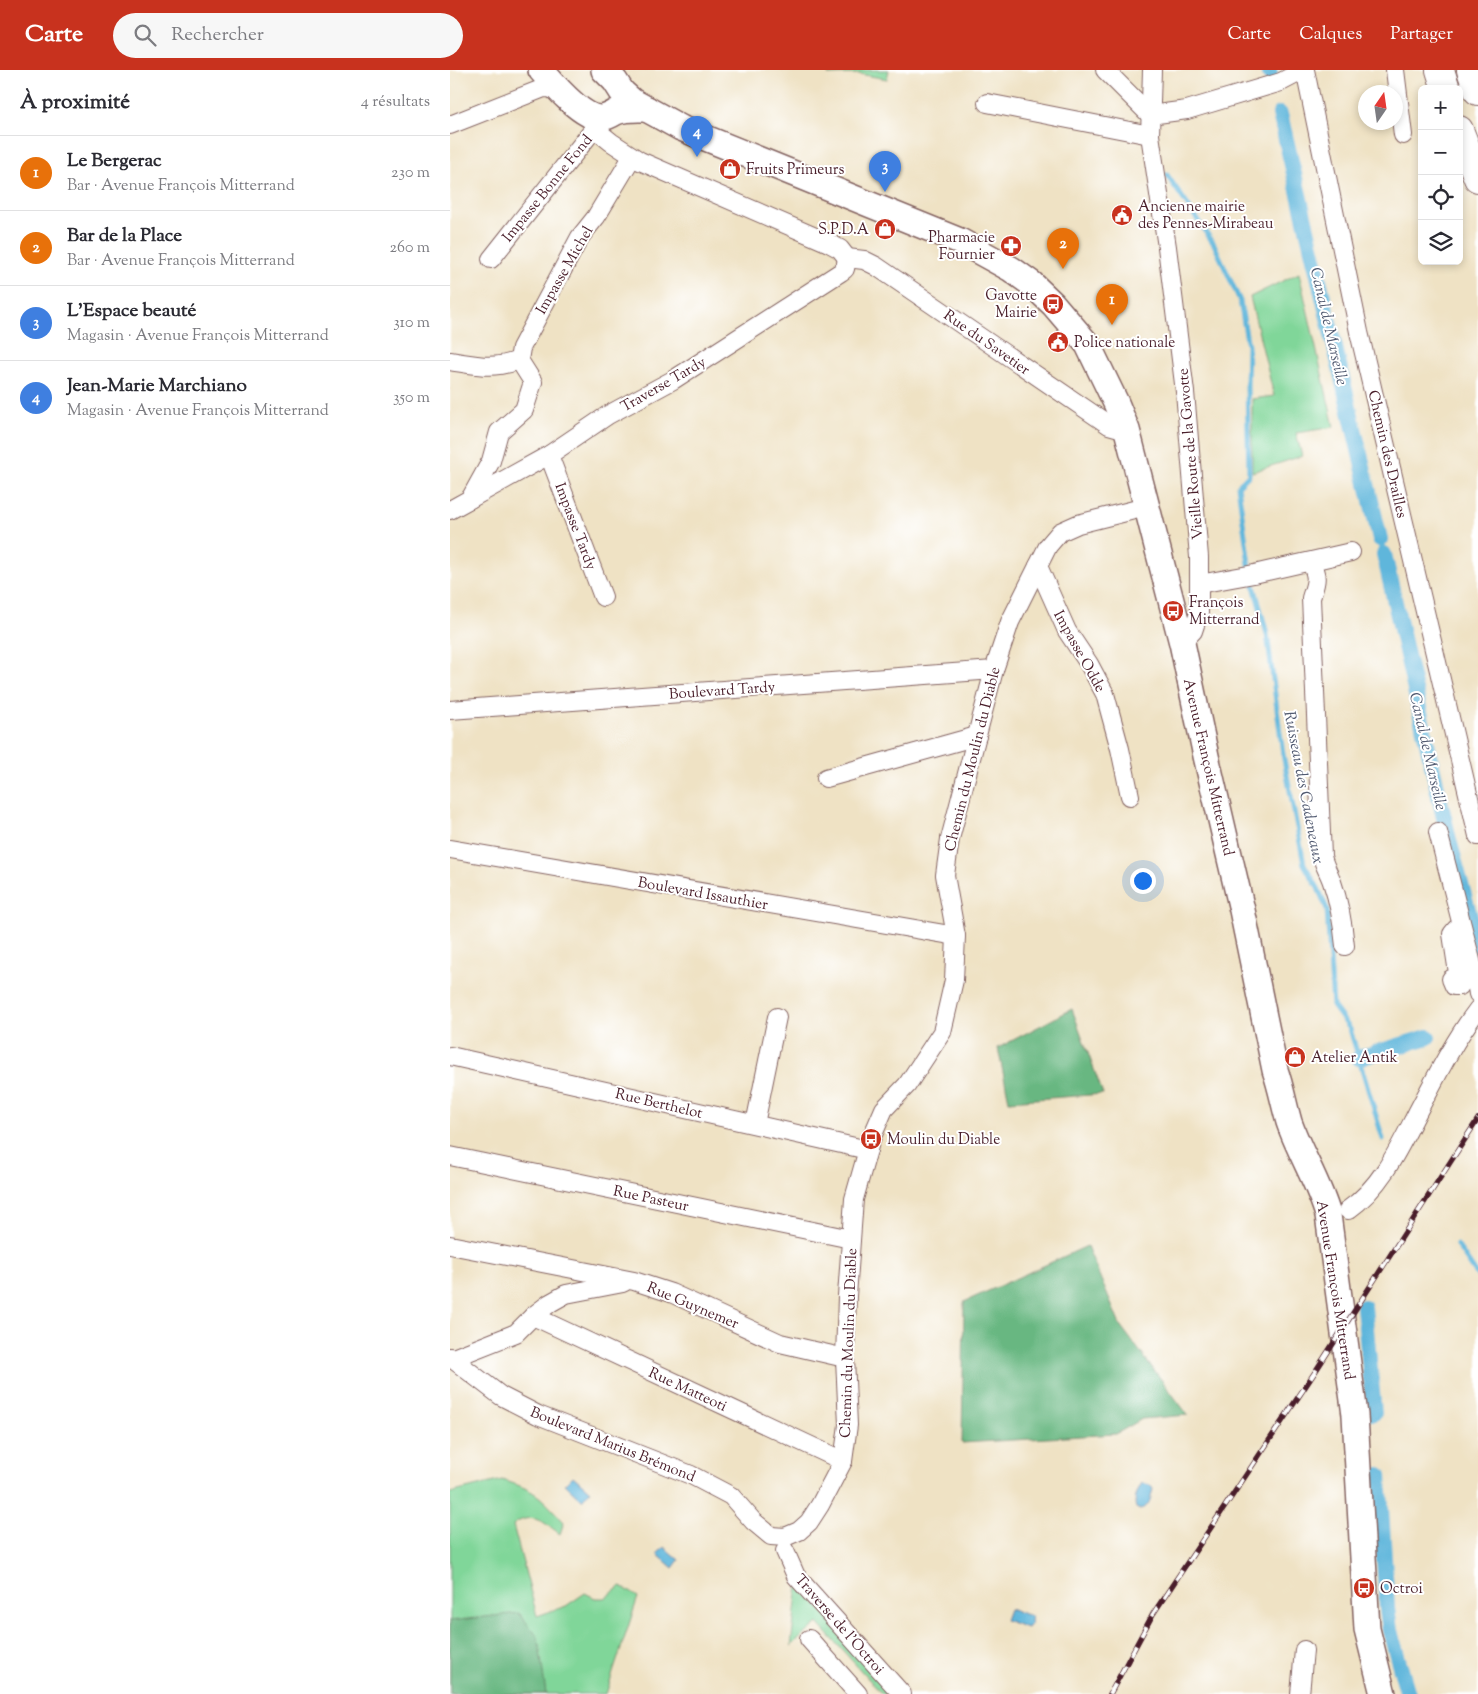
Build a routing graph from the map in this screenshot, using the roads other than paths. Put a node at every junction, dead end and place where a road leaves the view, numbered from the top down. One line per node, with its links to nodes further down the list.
1 (542, 70): 10 (main road)
2 (604, 70): 13 (main road)
3 (1105, 70): 14 (street)
4 (1152, 70): 14 (street, Vieille Route de la Gavotte)
5 (1305, 70): 14 (street); 43 (street, Chemin des Drailles)
6 (1395, 70): 17 (street)
7 (1440, 70): 9 (highway)
8 (1472, 70): 11 (highway)
9 (1445, 85)
10 (559, 89): 13 (main road); 15 (street)
11 (1478, 91)
12 (987, 103): 16 (street)
13 (605, 113): 19 (street); 19 (street); 22 (street, Impasse Bonne Fond); 26 (main road, Avenue François Mitterrand)
14 (1150, 115): 16 (street, Vieille Route de la Gavotte)
15 (450, 125)
16 (1150, 135): 34 (street, Vieille Route de la Gavotte)
17 (1402, 135)
18 (1463, 140): 21 (highway)
19 (611, 142): 20 (street)
20 (632, 157): 23 (street); 24 (street, Impasse Michel)
21 (1478, 178)
22 (491, 258)
23 (847, 258): 26 (street, Rue du Savetier); 27 (street, Traverse Tardy)
24 (519, 360): 25 (street); 28 (street)
25 (450, 361)
26 (1127, 430): 29 (main road, Avenue François Mitterrand)
27 (549, 455): 28 (street, Traverse Tardy); 35 (street, Impasse Tardy)
28 (470, 500): 30 (street)
29 (1146, 507): 33 (street, Chemin du Moulin du Diable); 36 (main road, Avenue François Mitterrand)
30 (450, 510)
31 (1352, 552): 32 (street)
32 (1310, 562): 34 (street); 47 (street)
33 (1038, 566): 37 (street, Chemin du Moulin du Diable); 41 (street, Impasse Odde)
34 (1199, 584): 36 (street, Vieille Route de la Gavotte)
35 (603, 597)
36 (1182, 643): 71 (main road, Avenue François Mitterrand)
37 (994, 670): 38 (street, Boulevard Tardy); 39 (street, Chemin du Moulin du Diable)
38 (450, 710)
39 (977, 736): 40 (street); 46 (street, Chemin du Moulin du Diable)
40 (826, 778)
41 (1130, 796)
42 (1438, 832): 45 (street)
43 (1478, 836)
44 (450, 849): 46 (street, Boulevard Issauthier)
45 (1463, 931): 48 (street); 49 (street)
46 (956, 936): 54 (street, Chemin du Moulin du Diable)
47 (1345, 946)
48 (1451, 979)
49 (1478, 994)
50 (1478, 1009): 56 (street)
51 (777, 1017): 53 (street)
52 (450, 1056): 53 (street, Rue Berthelot)
53 (755, 1124): 54 (street, Rue Berthelot)
54 (868, 1150): 57 (street, Chemin du Moulin du Diable)
55 (450, 1156): 57 (street, Rue Pasteur)
56 (1348, 1210)
57 (851, 1239): 62 (street, Chemin du Moulin du Diable)
58 (450, 1245): 59 (street, Rue Guynemer)
59 (634, 1281): 60 (street); 62 (street, Rue Guynemer)
60 (532, 1316): 61 (street); 63 (street, Rue Matteoti)
61 (452, 1358): 64 (street, Boulevard Marius Brémond)
62 (845, 1358): 63 (street, Chemin du Moulin du Diable)
63 (843, 1461): 64 (street, Chemin du Moulin du Diable)
64 (771, 1536)
65 (784, 1551): 69 (street, Traverse de l'Octroi)
66 (809, 1639): 68 (street)
67 (1304, 1650): 70 (street)
68 (858, 1694)
69 (902, 1694)
70 (1300, 1694)
71 (1383, 1694)

